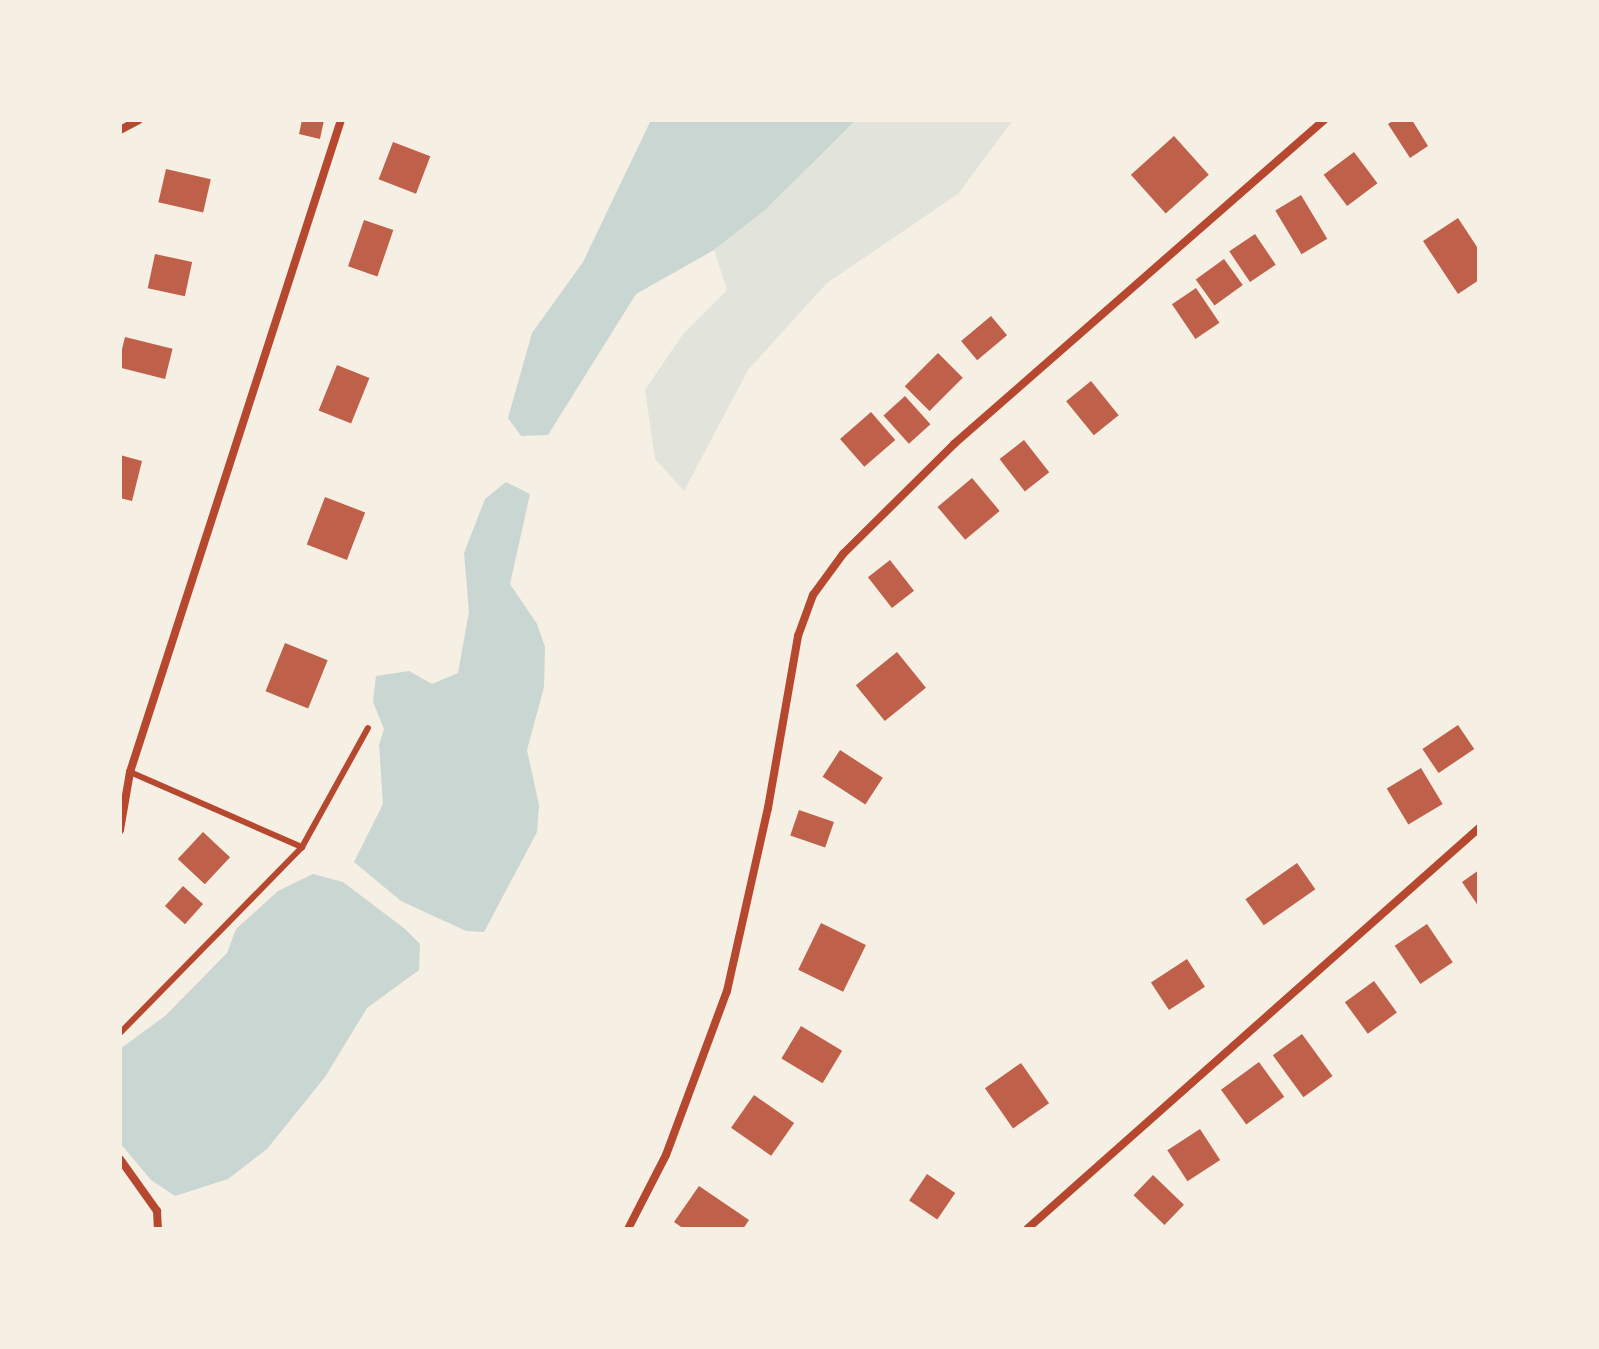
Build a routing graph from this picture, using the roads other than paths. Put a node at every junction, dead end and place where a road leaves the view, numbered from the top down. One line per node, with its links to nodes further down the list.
1 (139, 120): 4 (street)
2 (341, 120): 6 (street)
3 (1324, 120): 13 (street)
4 (120, 130)
5 (368, 728): 9 (lane)
6 (130, 772): 8 (street); 9 (lane)
7 (1479, 828): 14 (street)
8 (120, 830)
9 (302, 847): 10 (lane)
10 (120, 1033)
11 (120, 1159): 12 (street)
12 (158, 1229)
13 (628, 1229)
14 (1027, 1229)

